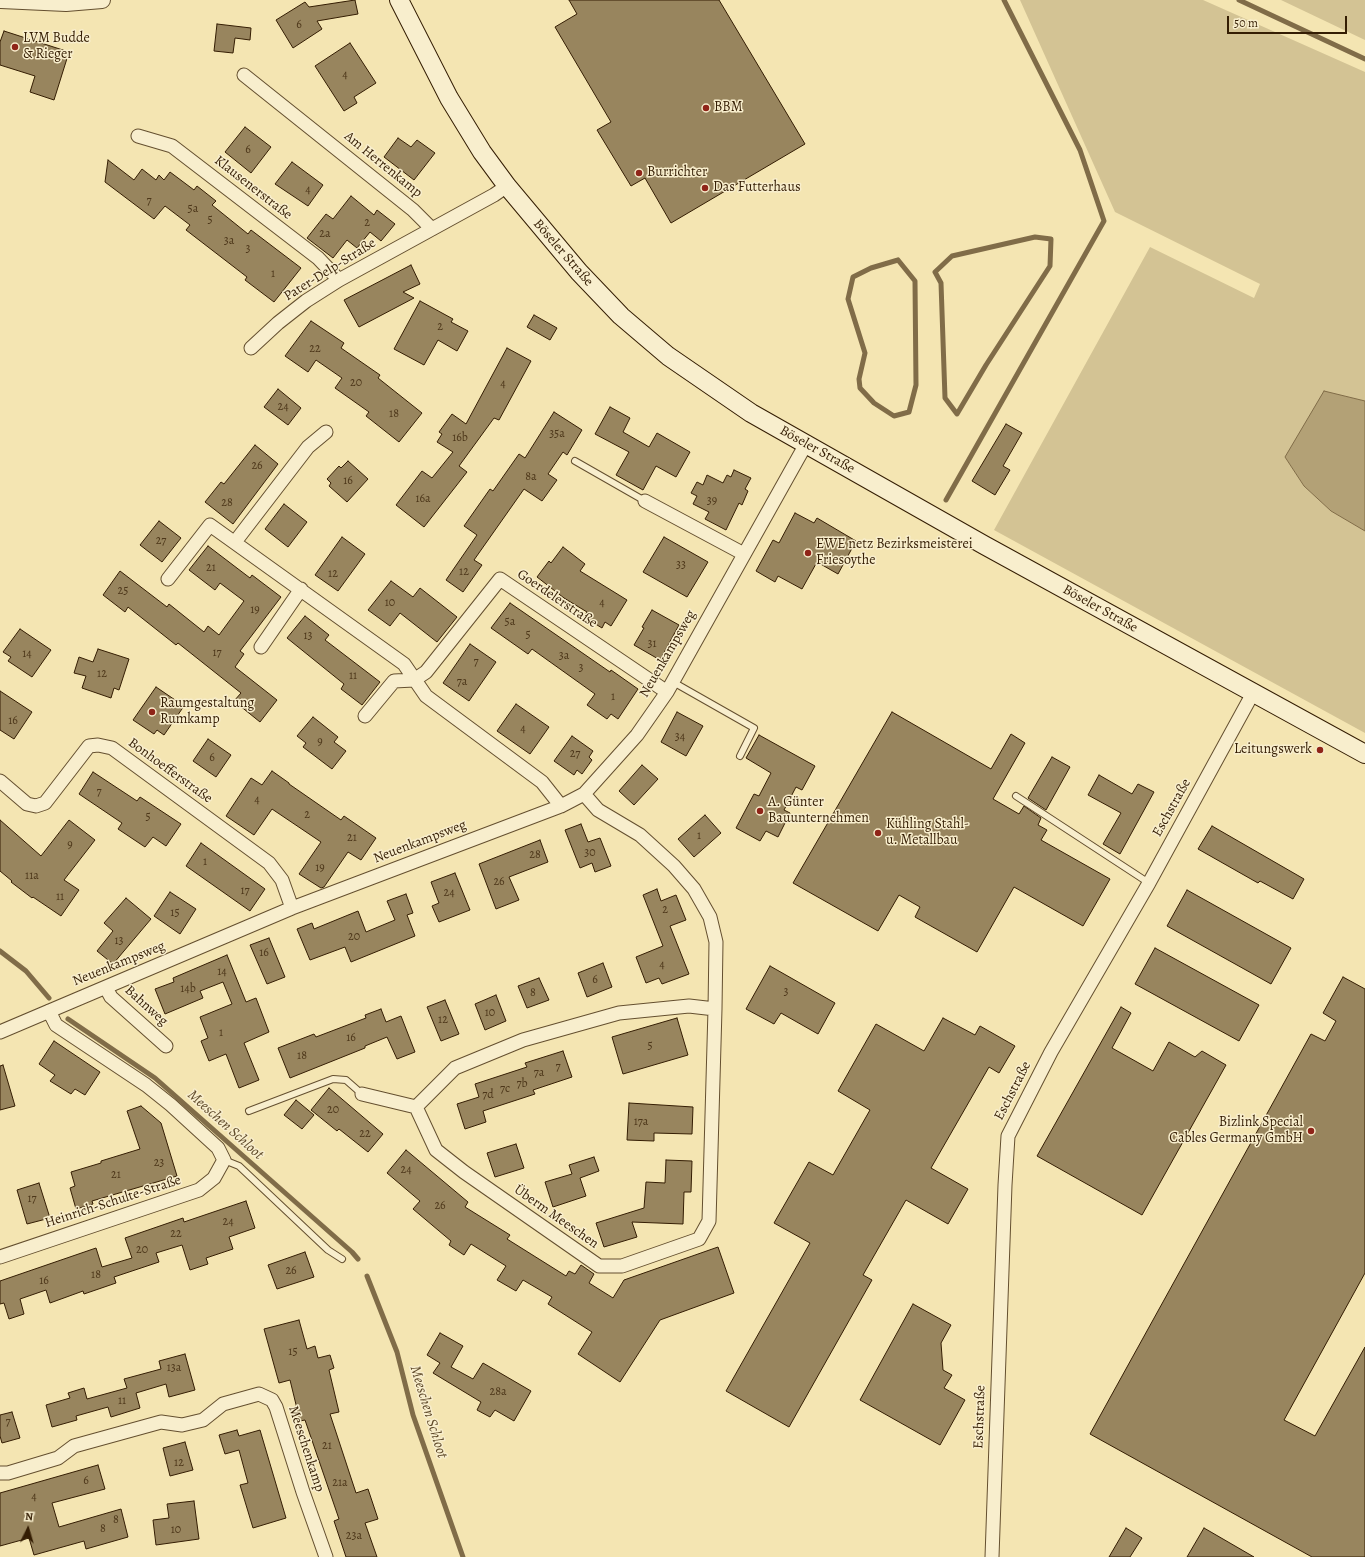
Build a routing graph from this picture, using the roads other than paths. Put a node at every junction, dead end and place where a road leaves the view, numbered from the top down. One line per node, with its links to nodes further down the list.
1 (1, 0): 2 (street)
2 (102, 0)
3 (399, 0): 6 (main road, Böseler Straße)
4 (244, 75): 7 (street, Am Herrenkamp)
5 (138, 136): 8 (street, Klausenerstraße)
6 (507, 186): 7 (street); 11 (main road, Böseler Straße)
7 (432, 229): 8 (street, Pater-Delp-Straße)
8 (339, 280): 9 (street, Pater-Delp-Straße)
9 (251, 348)
10 (326, 432): 14 (street)
11 (806, 444): 15 (street, Neuenkampsweg); 21 (main road, Böseler Straße)
12 (575, 461): 13 (lane)
13 (645, 501): 15 (street)
14 (235, 542): 16 (street); 17 (street)
15 (744, 554): 20 (street, Neuenkampsweg)
16 (168, 579)
17 (301, 589): 18 (street); 19 (street)
18 (261, 647)
19 (414, 680): 20 (street, Goerdelerstraße); 22 (street); 28 (street)
20 (670, 687): 24 (lane); 26 (street, Neuenkampsweg)
21 (1253, 693): 23 (main road, Böseler Straße); 29 (street, Eschstraße)
22 (365, 716)
23 (1365, 754)
24 (740, 756)
25 (0, 781): 30 (street, Bonhoefferstraße)
26 (584, 794): 28 (street, Neuenkampsweg); 32 (street, Überm Meeschen)
27 (1016, 796): 29 (lane)
28 (561, 806): 30 (street, Neuenkampsweg)
29 (1149, 883): 44 (street, Eschstraße)
30 (292, 908): 31 (street, Neuenkampsweg)
31 (106, 988): 33 (street, Neuenkampsweg); 35 (street, Bahnweg)
32 (715, 1009): 37 (street); 37 (street, Überm Meeschen)
33 (49, 1011): 34 (street, Neuenkampsweg); 39 (street)
34 (0, 1032)
35 (166, 1046)
36 (362, 1094): 37 (street); 38 (lane)
37 (416, 1107)
38 (249, 1111)
39 (224, 1160): 40 (street, Heinrich-Schulte-Straße); 41 (lane)
40 (0, 1256)
41 (342, 1259)
42 (0, 1473): 43 (street, Meeschenkamp)
43 (326, 1557)
44 (992, 1557)

